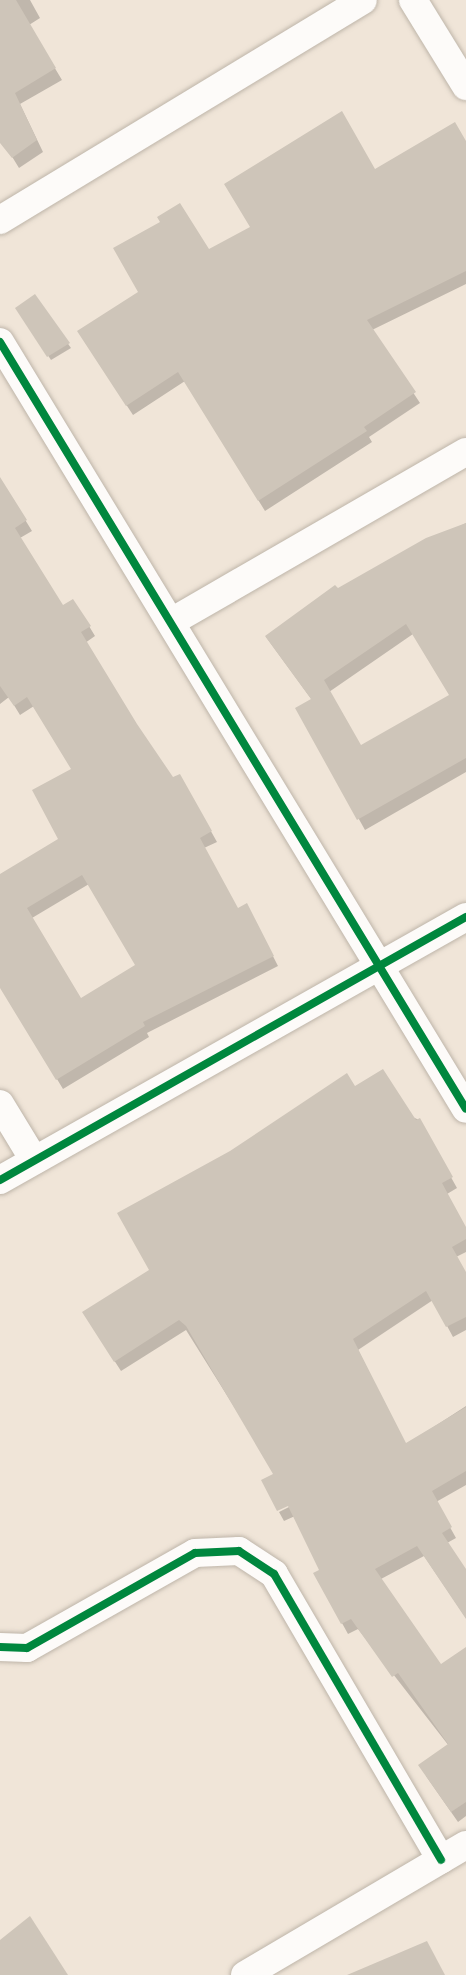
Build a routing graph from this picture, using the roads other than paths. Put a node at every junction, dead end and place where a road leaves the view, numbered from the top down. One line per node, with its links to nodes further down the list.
1 (363, 0): 4 (street)
2 (414, 0): 3 (street)
3 (466, 86)
4 (0, 220)
5 (0, 342): 7 (street)
6 (466, 452): 7 (street)
7 (171, 622): 9 (street)
8 (466, 917): 9 (street)
9 (382, 963): 11 (street); 12 (street)
10 (0, 1104): 12 (street)
11 (466, 1109)
12 (34, 1160): 13 (street)
13 (0, 1180)
14 (0, 1647): 16 (street)
15 (466, 1845): 16 (street)
16 (441, 1860): 17 (street)
17 (245, 1975)

